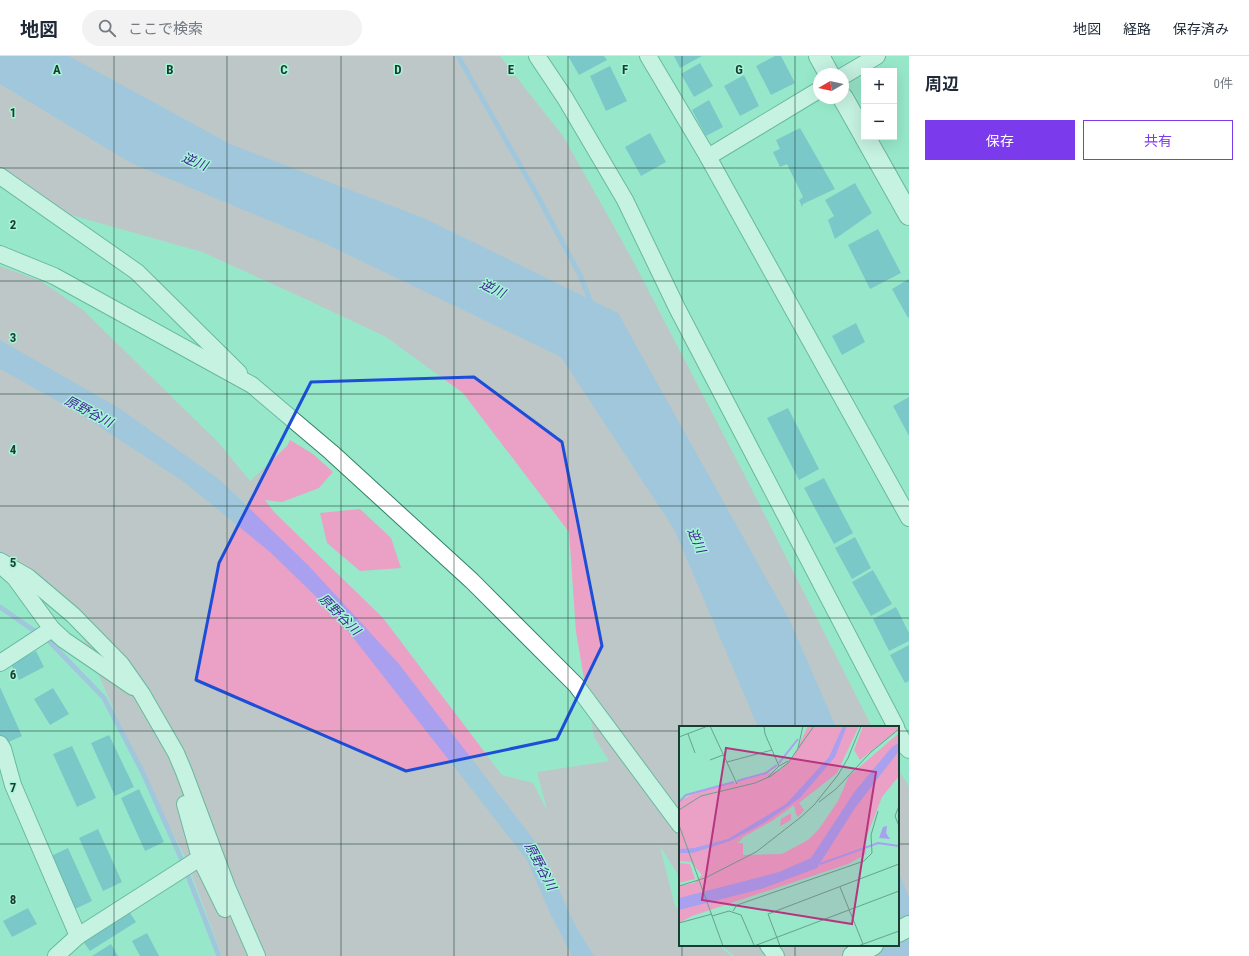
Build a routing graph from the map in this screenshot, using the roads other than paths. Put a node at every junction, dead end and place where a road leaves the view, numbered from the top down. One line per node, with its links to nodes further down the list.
1 (537, 56): 21 (street)
2 (648, 56): 11 (street)
3 (819, 56): 5 (street)
4 (877, 56): 6 (street)
5 (826, 68)
6 (849, 72)
7 (813, 94): 11 (street)
8 (846, 104): 9 (street)
9 (861, 131)
10 (866, 140): 13 (street)
11 (708, 157): 16 (street)
12 (0, 176): 15 (street)
13 (909, 215)
14 (0, 254): 15 (street)
15 (252, 386): 26 (street)
16 (909, 518)
17 (0, 562): 18 (street); 20 (street)
18 (52, 629): 19 (street); 20 (street)
19 (0, 663)
20 (142, 694): 25 (street)
21 (895, 726)
22 (899, 734): 24 (street)
23 (0, 744): 30 (street)
24 (909, 750)
25 (184, 772): 27 (street); 34 (street)
26 (679, 824)
27 (200, 858): 30 (street); 34 (street)
28 (909, 926): 29 (street)
29 (899, 931)
30 (78, 936): 33 (street)
31 (769, 946): 35 (street)
32 (871, 946): 36 (street)
33 (56, 956)
34 (257, 956)
35 (776, 956)
36 (853, 956)

